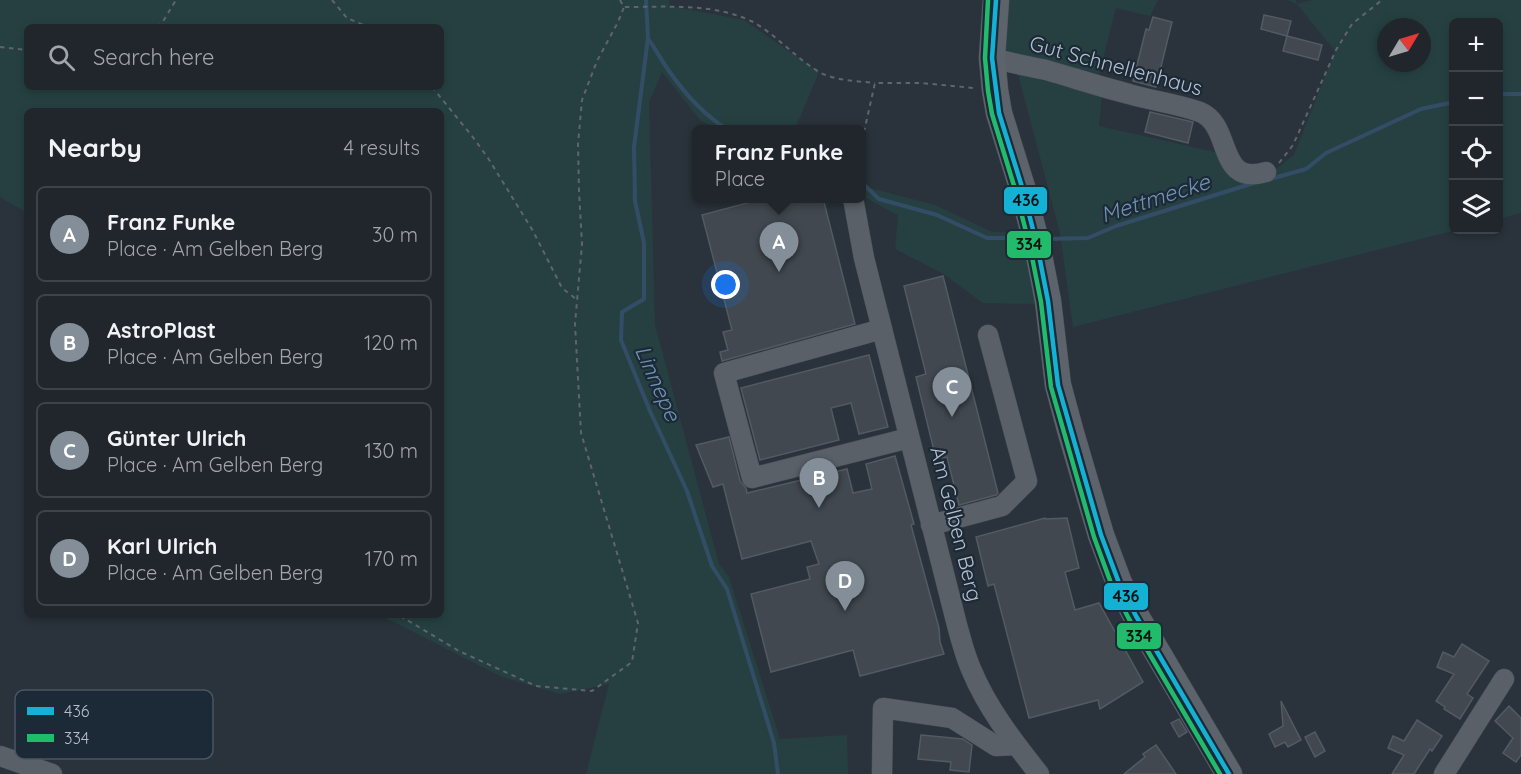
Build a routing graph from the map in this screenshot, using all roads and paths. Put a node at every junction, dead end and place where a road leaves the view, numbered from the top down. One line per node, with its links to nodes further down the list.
1 (176, 0): 7 (path)
2 (332, 0): 8 (path)
3 (620, 0): 6 (path)
4 (996, 0): 11 (main road)
5 (1382, 0): 16 (path)
6 (624, 7): 12 (path); 18 (path)
7 (161, 24)
8 (361, 24)
9 (0, 47): 10 (path)
10 (24, 50)
11 (992, 58): 14 (main road); 16 (street, Gut Schnellenhaus)
12 (875, 83): 14 (path); 15 (path)
13 (434, 90): 18 (path)
14 (995, 90): 30 (main road)
15 (865, 125)
16 (1266, 172)
17 (854, 203): 19 (street, Am Gelben Berg)
18 (578, 300): 23 (path)
19 (882, 329): 21 (street, Am Gelben Berg); 21 (street)
20 (988, 335): 22 (street)
21 (909, 438): 22 (street, Am Gelben Berg)
22 (932, 525): 25 (street, Am Gelben Berg)
23 (404, 618)
24 (1504, 679): 31 (street)
25 (1016, 745): 28 (street); 29 (street, Am Gelben Berg)
26 (0, 756): 27 (street)
27 (52, 774)
28 (882, 774)
29 (1039, 774)
30 (1229, 774)
31 (1444, 774)

